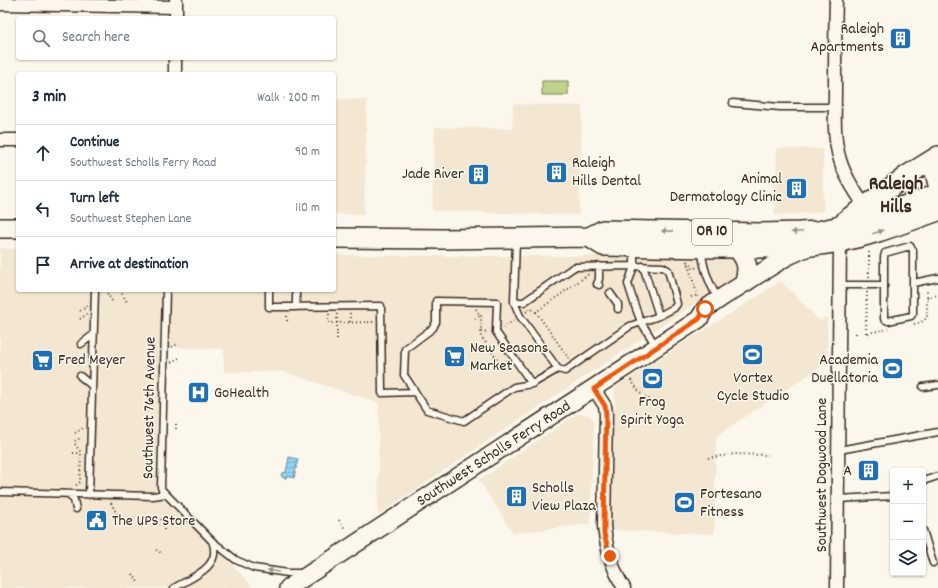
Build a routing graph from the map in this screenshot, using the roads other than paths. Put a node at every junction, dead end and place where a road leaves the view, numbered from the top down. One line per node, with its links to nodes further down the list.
1 (836, 0): 7 (street)
2 (0, 4): 3 (street)
3 (176, 8)
4 (175, 60): 5 (street)
5 (175, 72)
6 (733, 103): 7 (lane)
7 (835, 107): 13 (street)
8 (0, 140): 9 (street)
9 (16, 140)
10 (935, 158): 11 (main road); 13 (main road, Southwest Scholls Ferry Road)
11 (938, 189)
12 (938, 194): 17 (main road, OR 10)
13 (865, 206): 17 (main road, Southwest Scholls Ferry Road)
14 (938, 211): 17 (main road, OR 10, one-way to 14)
15 (0, 228): 16 (main road)
16 (16, 228)
17 (838, 235): 18 (main road, OR 10, one-way to 18); 22 (main road, Southwest Scholls Ferry Road); 32 (street, Southwest Dogwood Lane)
18 (589, 237): 20 (main road, OR 10); 21 (main road, OR 10)
19 (336, 238): 20 (main road, OR 10)
20 (516, 238): 40 (lane)
21 (634, 246): 23 (main road, OR 10); 26 (lane)
22 (808, 247): 24 (main road, OR 10); 30 (main road, Southwest Scholls Ferry Road); 44 (main road, Southwest Scholls Ferry Road)
23 (702, 248): 24 (main road, OR 10); 39 (lane)
24 (737, 248): 30 (main road)
25 (599, 266): 26 (lane); 29 (lane); 40 (lane)
26 (634, 266): 27 (lane); 45 (lane)
27 (643, 266): 43 (lane); 43 (lane)
28 (938, 278): 31 (lane)
29 (600, 282)
30 (746, 282): 39 (main road, Southwest Scholls Ferry Road)
31 (913, 283): 33 (lane); 33 (lane)
32 (840, 285): 33 (lane); 58 (street, Southwest Dogwood Lane)
33 (884, 285)
34 (95, 292): 46 (lane)
35 (166, 292): 63 (lane, Southwest 76th Avenue)
36 (269, 292): 41 (lane)
37 (296, 292): 41 (lane)
38 (610, 293): 42 (lane)
39 (718, 300): 44 (main road, Southwest Scholls Ferry Road)
40 (514, 302): 49 (lane)
41 (296, 307): 56 (lane)
42 (618, 309)
43 (659, 316): 45 (lane)
44 (699, 319): 48 (main road, Southwest Scholls Ferry Road)
45 (641, 322): 48 (lane); 49 (lane)
46 (93, 335): 47 (lane); 53 (lane)
47 (81, 344)
48 (657, 347): 55 (main road, Southwest Scholls Ferry Road)
49 (558, 369): 51 (lane)
50 (80, 376): 53 (lane)
51 (532, 384): 56 (lane); 56 (lane)
52 (938, 385): 54 (lane)
53 (92, 386): 64 (lane)
54 (923, 387)
55 (594, 389): 71 (main road, Southwest Scholls Ferry Road); 74 (street)
56 (415, 392)
57 (938, 432): 58 (lane)
58 (839, 450): 66 (street, Southwest Dogwood Lane)
59 (938, 476): 60 (lane)
60 (926, 480)
61 (0, 492): 62 (lane)
62 (69, 494): 64 (lane); 67 (lane)
63 (166, 494): 64 (lane); 69 (lane, Southwest 76th Avenue)
64 (89, 495)
65 (890, 496): 66 (lane)
66 (838, 499): 75 (street, Southwest Dogwood Lane)
67 (76, 509)
68 (926, 540): 70 (lane)
69 (212, 541): 71 (lane, Southwest 76th Avenue, one-way to 69); 72 (lane)
70 (933, 562)
71 (312, 572): 73 (main road, Southwest Scholls Ferry Road)
72 (174, 588)
73 (288, 588)
74 (624, 588)
75 (837, 588)

